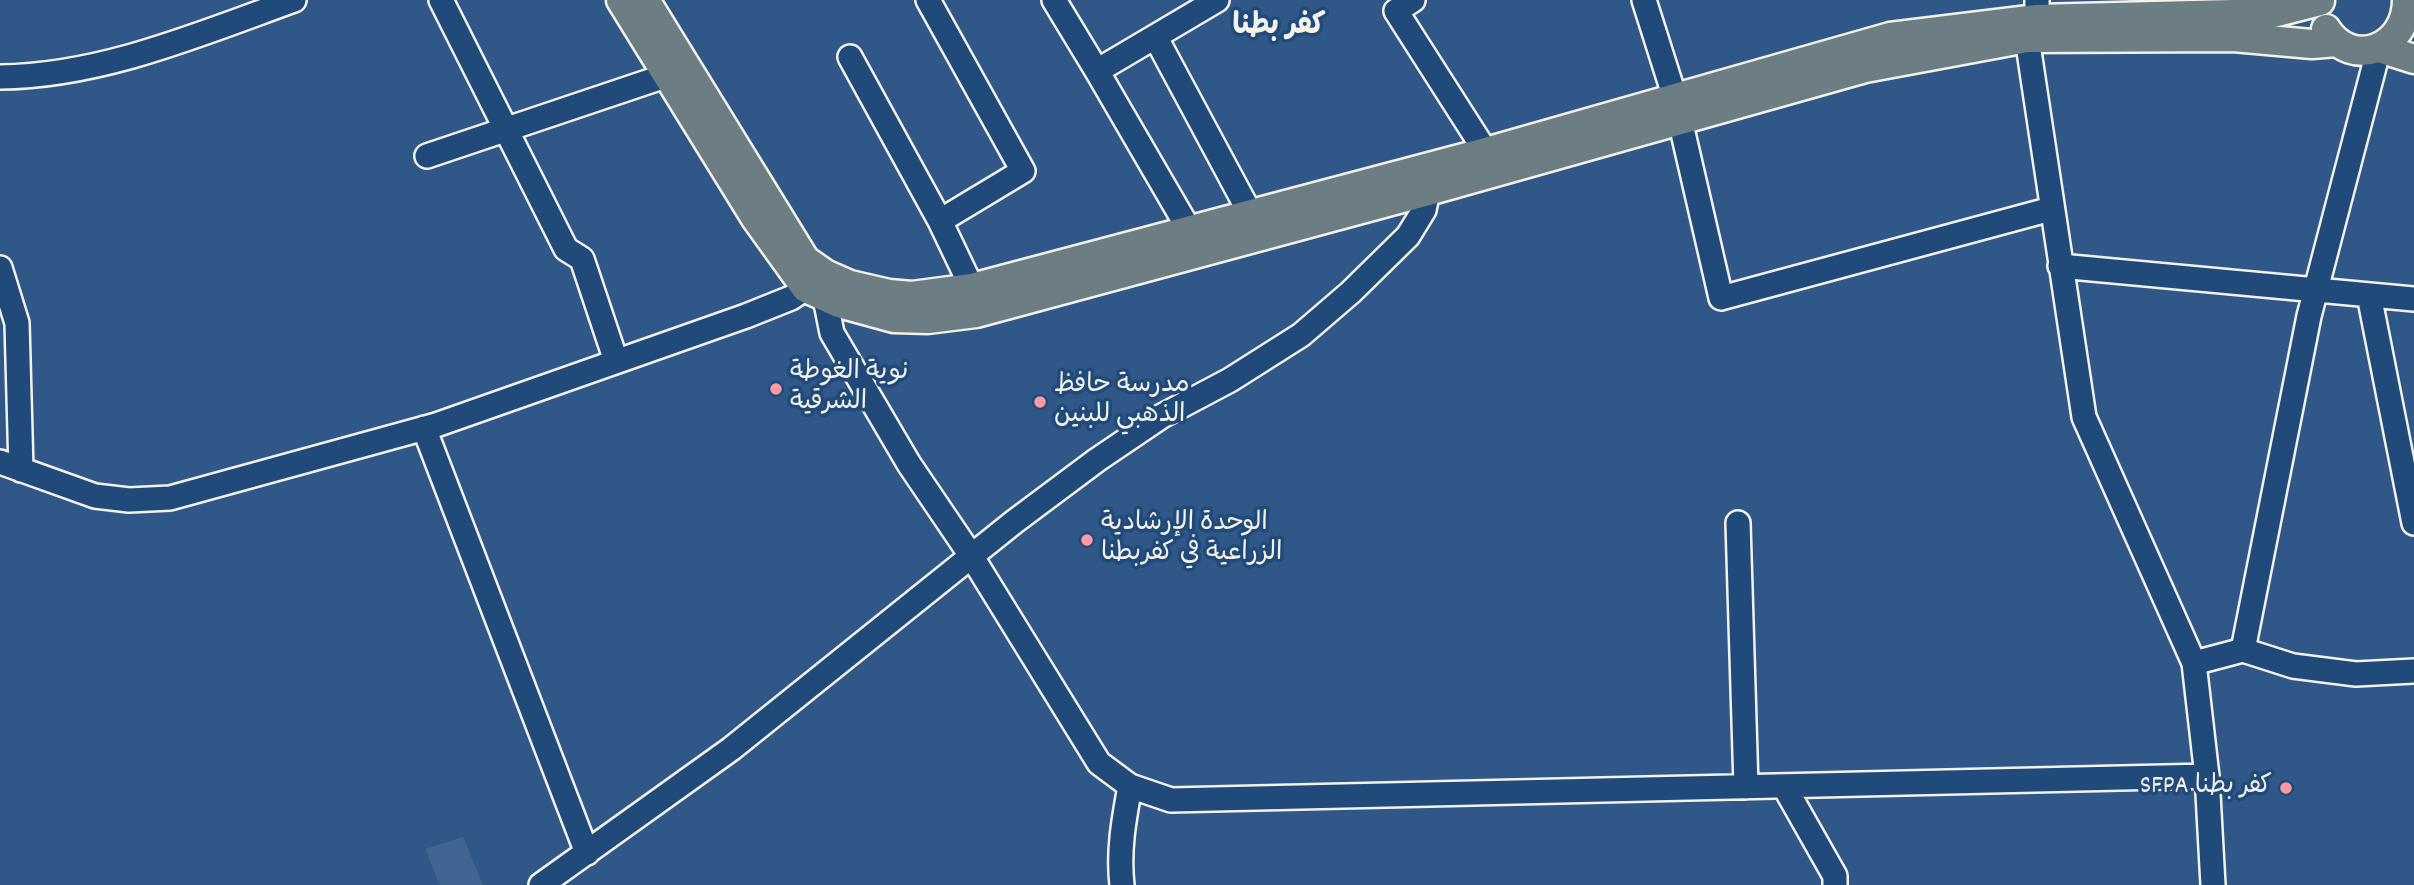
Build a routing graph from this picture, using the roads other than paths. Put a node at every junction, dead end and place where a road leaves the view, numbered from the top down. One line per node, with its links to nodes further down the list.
1 (294, 0): 23 (street)
2 (441, 0): 25 (street)
3 (621, 0): 22 (main road)
4 (645, 0): 35 (main road)
5 (928, 0): 31 (street)
6 (1054, 0): 21 (street)
7 (1217, 0): 12 (street)
8 (1413, 0): 26 (street)
9 (1644, 0): 24 (street)
10 (2407, 0): 13 (main road); 18 (main road)
11 (2320, 1): 14 (main road); 17 (main road)
12 (1190, 7): 16 (street)
13 (2414, 7)
14 (2162, 8): 15 (main road)
15 (2034, 19): 17 (main road); 24 (main road); 29 (street)
16 (1156, 38): 21 (street); 30 (street)
17 (2337, 42): 18 (main road)
18 (2379, 48): 20 (main road); 36 (street)
19 (850, 57): 31 (street)
20 (2414, 59)
21 (1097, 71): 32 (street)
22 (668, 75): 25 (street); 37 (main road)
23 (0, 77)
24 (1677, 109): 26 (main road); 28 (main road); 29 (street)
25 (505, 130): 27 (street); 40 (street)
26 (1486, 152): 30 (main road)
27 (427, 156)
28 (1428, 191): 37 (main road); 45 (street)
29 (2051, 209): 33 (street)
30 (1251, 215): 32 (main road)
31 (940, 221): 35 (street)
32 (1190, 231): 35 (main road)
33 (2060, 266): 36 (street); 47 (street)
34 (0, 268): 42 (street)
35 (972, 288)
36 (2316, 291): 38 (street); 46 (street)
37 (815, 293): 40 (street); 45 (street)
38 (2369, 295): 39 (street); 44 (street)
39 (2414, 299)
40 (616, 361): 41 (street)
41 (424, 429): 42 (street); 53 (street)
42 (10, 466)
43 (1738, 523): 52 (street)
44 (2414, 523)
45 (972, 557): 50 (street); 53 (street)
46 (2243, 650): 47 (street); 48 (street)
47 (2194, 663): 49 (street)
48 (2414, 671)
49 (2207, 776): 51 (street); 57 (street)
50 (1130, 786): 52 (street); 55 (street)
51 (1784, 786): 52 (street); 56 (street)
52 (1746, 787)
53 (587, 853): 54 (street)
54 (541, 885)
55 (1122, 885)
56 (1835, 885)
57 (2213, 885)

